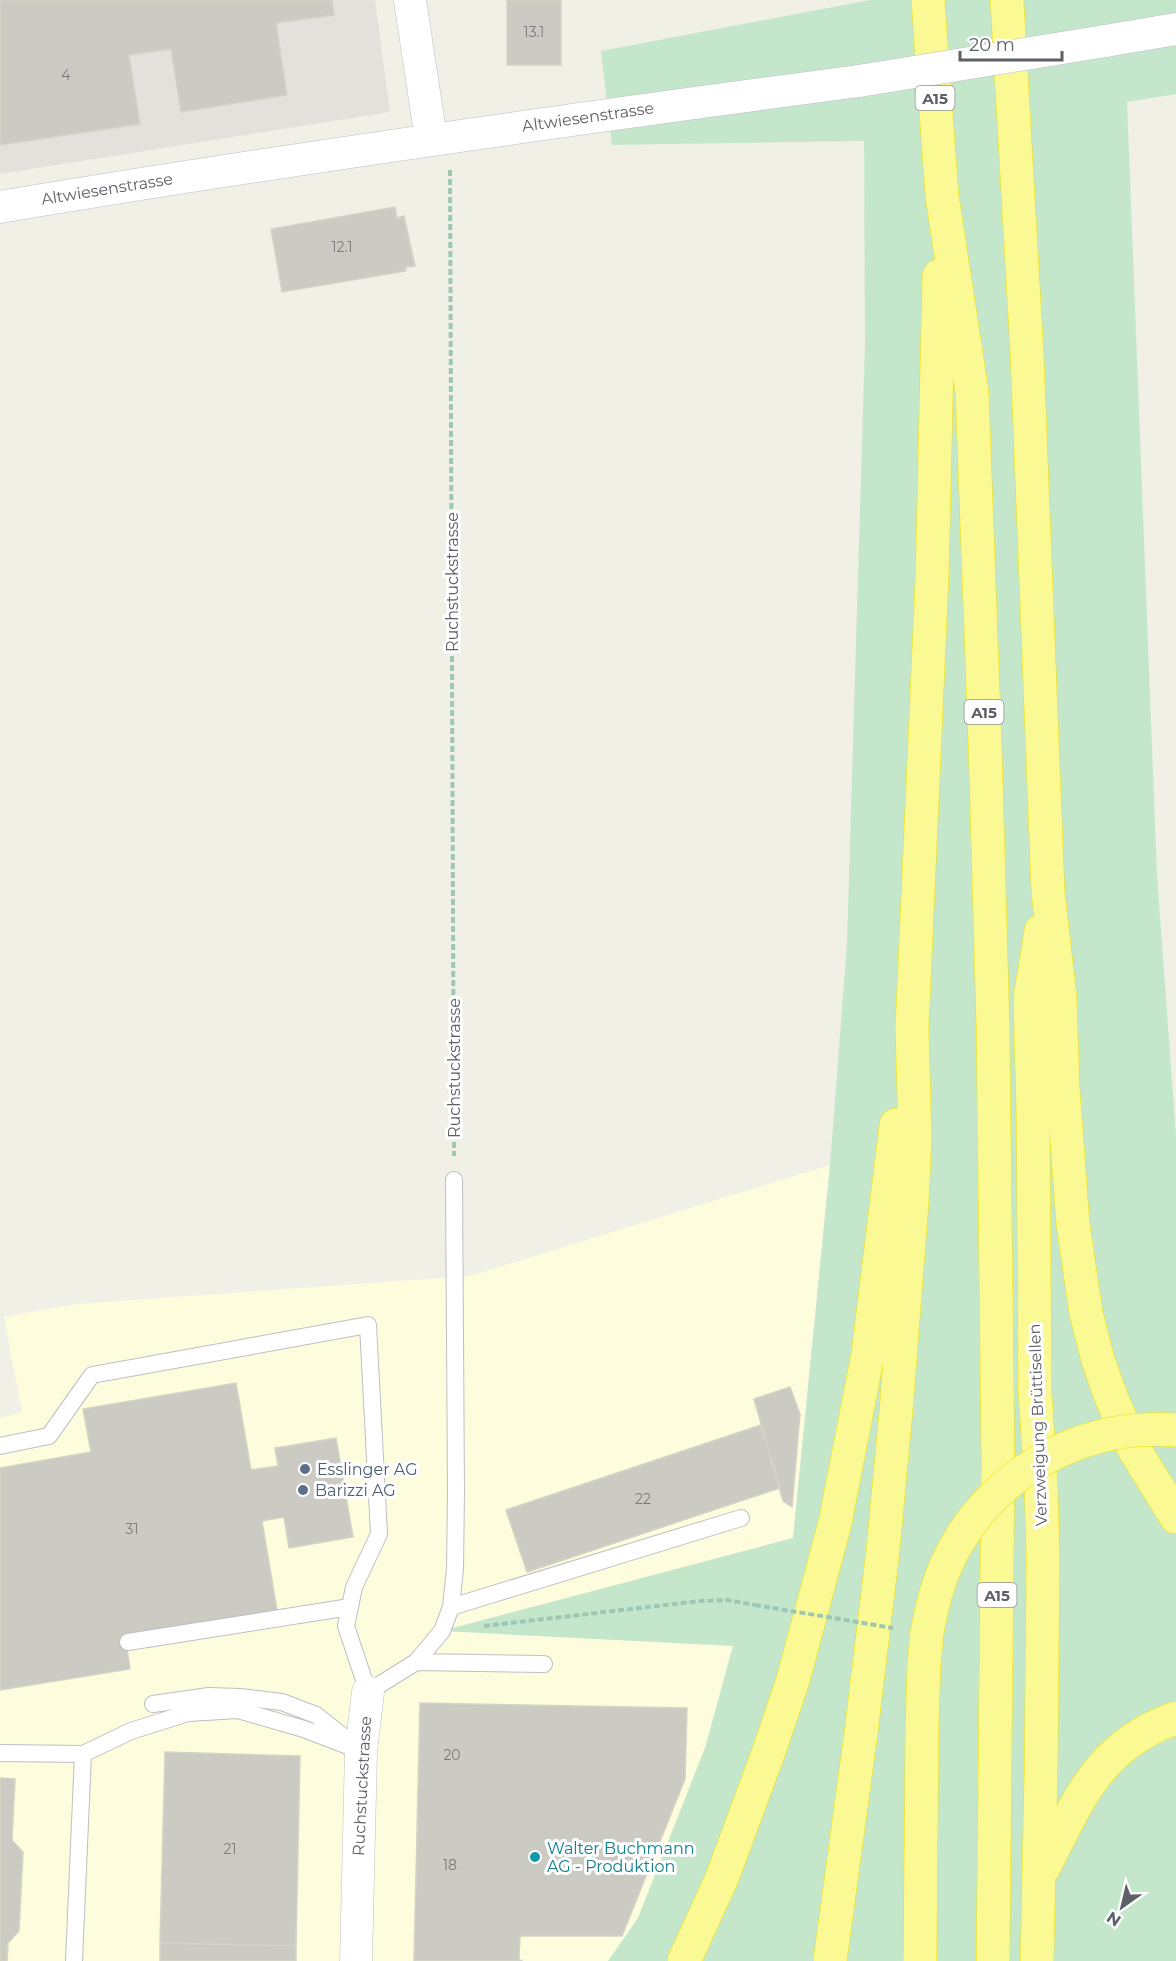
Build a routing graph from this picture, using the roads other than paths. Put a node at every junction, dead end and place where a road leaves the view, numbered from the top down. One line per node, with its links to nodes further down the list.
1 (410, 0): 5 (street)
2 (928, 0): 6 (highway, A15)
3 (1007, 0): 8 (highway)
4 (1176, 29): 5 (street, Altwiesenstrasse, bridge)
5 (441, 138): 7 (street, Altwiesenstrasse)
6 (942, 196): 9 (highway); 32 (highway, A15)
7 (0, 207)
8 (1048, 891): 13 (highway); 26 (highway, Verzweigung Brüttisellen)
9 (912, 1028): 29 (highway); 30 (highway)
10 (454, 1180): 15 (lane, Ruchstuckstrasse)
11 (1176, 1430): 31 (highway, bridge)
12 (0, 1446): 16 (lane)
13 (1176, 1517)
14 (741, 1518): 15 (lane)
15 (451, 1607): 18 (lane, Ruchstuckstrasse)
16 (350, 1608): 17 (lane); 20 (lane)
17 (128, 1642)
18 (416, 1662): 19 (lane); 20 (lane, Ruchstuckstrasse)
19 (544, 1664)
20 (368, 1692): 23 (street, Ruchstuckstrasse)
21 (153, 1704): 23 (lane)
22 (1176, 1718): 26 (highway)
23 (361, 1751): 25 (lane); 28 (street, Ruchstuckstrasse)
24 (0, 1753): 25 (lane)
25 (83, 1754): 27 (lane)
26 (1040, 1875): 33 (highway, Verzweigung Brüttisellen)
27 (74, 1961)
28 (356, 1961)
29 (684, 1961)
30 (830, 1961)
31 (920, 1961)
32 (993, 1961)
33 (1037, 1961)

